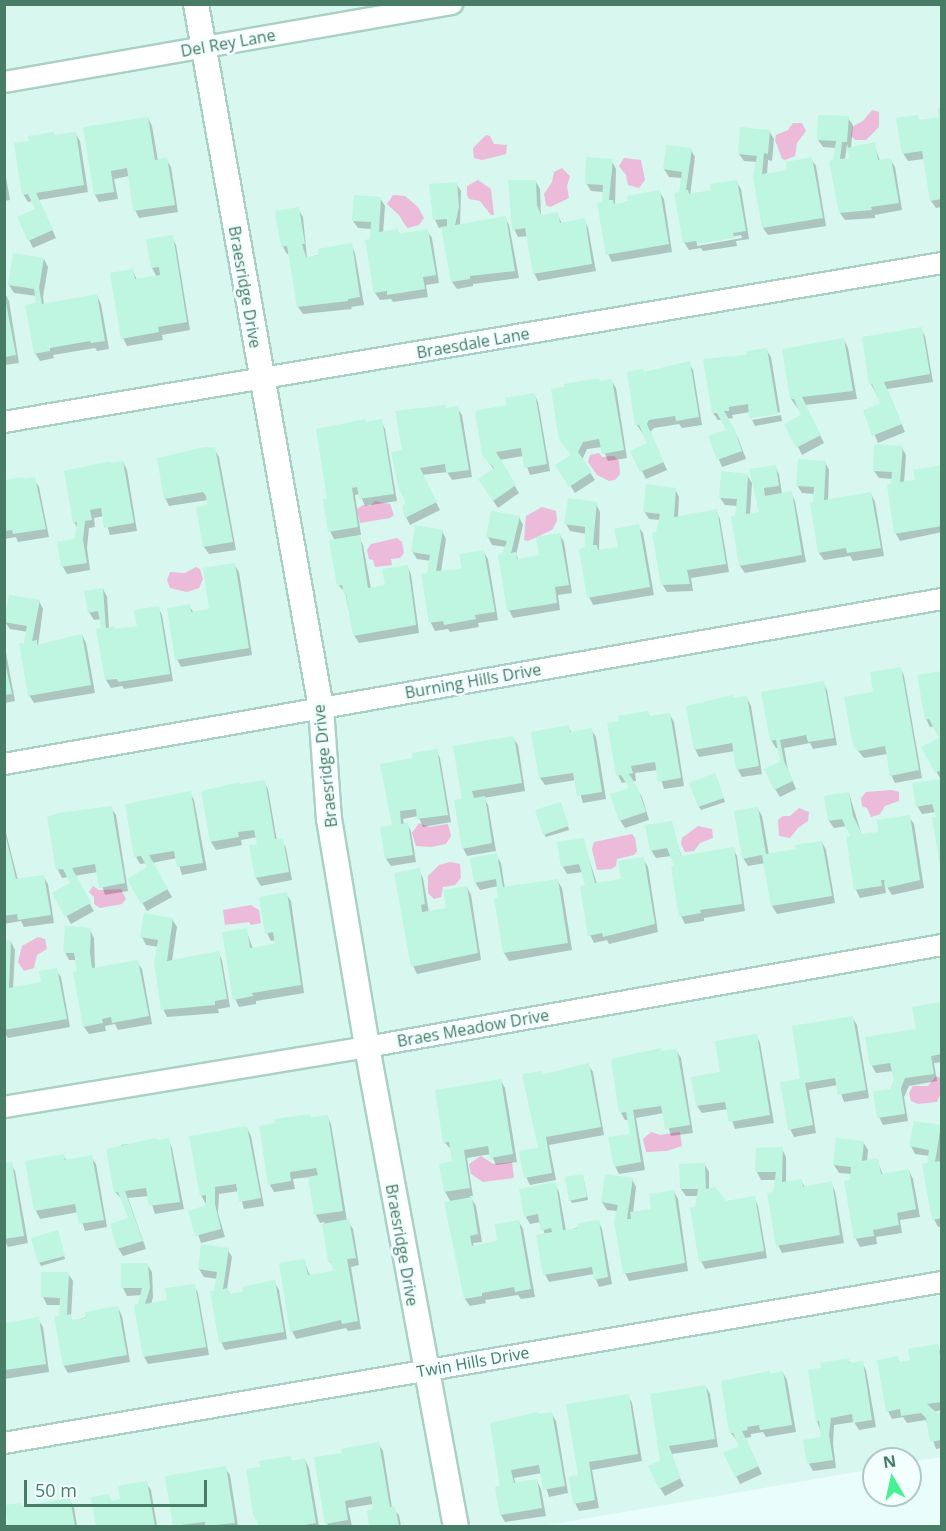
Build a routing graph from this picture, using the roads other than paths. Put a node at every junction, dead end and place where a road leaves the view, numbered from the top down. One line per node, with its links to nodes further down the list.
1 (196, 4): 3 (street, Braesridge Drive)
2 (452, 4): 3 (street, Del Rey Lane)
3 (204, 46): 4 (street, Del Rey Lane); 6 (street, Braesridge Drive)
4 (4, 82)
5 (942, 263): 6 (street, Braesdale Lane)
6 (261, 379): 7 (street, Braesdale Lane); 9 (street, Braesridge Drive)
7 (4, 422)
8 (942, 599): 9 (street, Burning Hills Drive)
9 (321, 708): 10 (street, Burning Hills Drive); 12 (street, Braesridge Drive)
10 (4, 764)
11 (942, 945): 12 (street, Braes Meadow Drive)
12 (367, 1047): 13 (street, Braes Meadow Drive); 15 (street, Braesridge Drive)
13 (4, 1107)
14 (942, 1282): 15 (street, Twin Hills Drive)
15 (425, 1371): 16 (street, Twin Hills Drive); 17 (street, Braesridge Drive)
16 (4, 1443)
17 (456, 1527)

